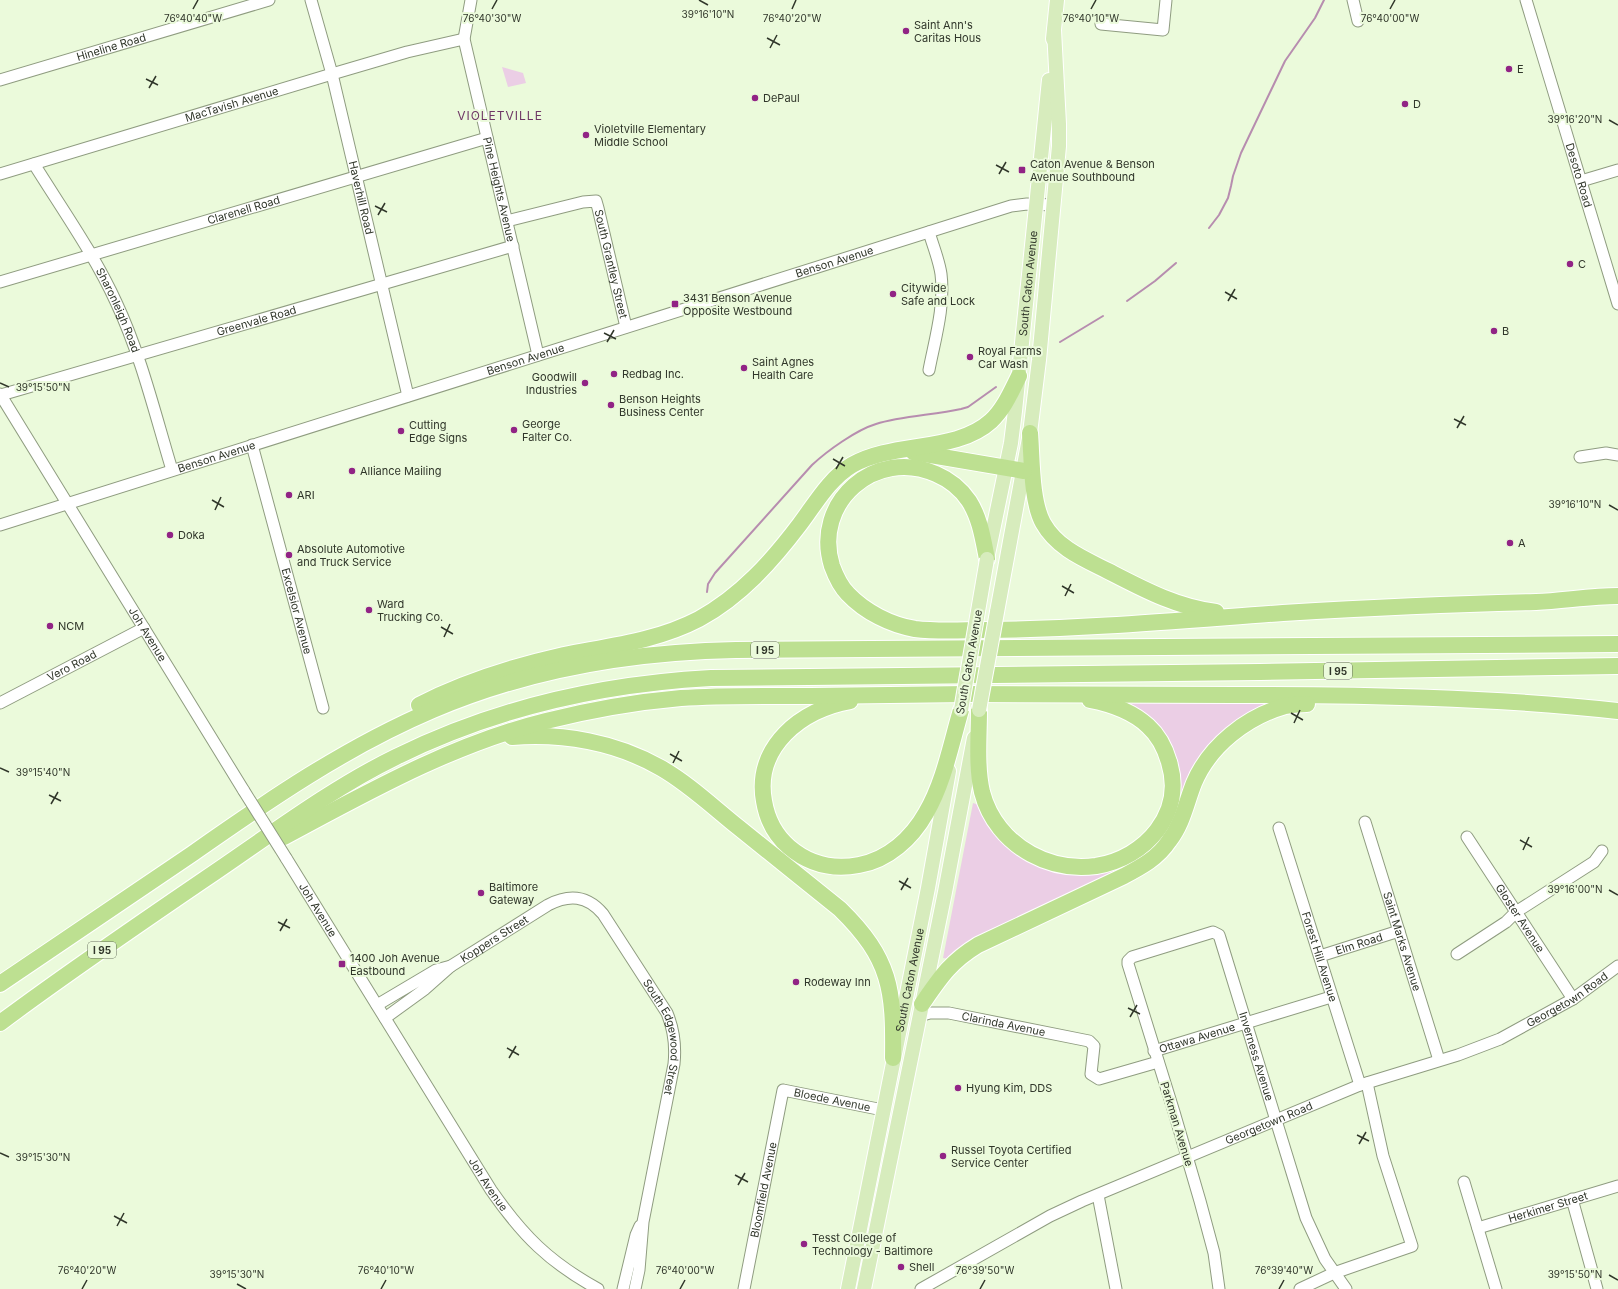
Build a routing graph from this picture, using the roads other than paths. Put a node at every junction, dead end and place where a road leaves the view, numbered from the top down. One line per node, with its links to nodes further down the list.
1 (269, 0): 13 (street, Hineline Road)
2 (311, 0): 12 (street, Haverhill Road)
3 (471, 0): 11 (street, Pine Heights Avenue)
4 (1056, 0): 10 (main road, South Caton Avenue)
5 (1166, 0): 9 (street)
6 (1353, 0): 8 (street)
7 (1526, 0): 19 (street, Desoto Road)
8 (1358, 21)
9 (1101, 24)
10 (1054, 30): 20 (main road, South Caton Avenue); 21 (main road, South Caton Avenue)
11 (464, 39): 12 (street, MacTavish Avenue); 14 (street, Pine Heights Avenue)
12 (332, 74): 15 (street, MacTavish Avenue); 18 (street, Haverhill Road)
13 (0, 80)
14 (487, 138): 18 (street, Clarenell Road); 22 (street, Pine Heights Avenue)
15 (34, 164): 17 (street, MacTavish Avenue); 25 (street, Sharonleigh Road)
16 (1618, 170): 19 (street)
17 (0, 174)
18 (356, 177): 25 (street, Clarenell Road); 27 (street, Haverhill Road)
19 (1581, 181): 28 (street, Desoto Road)
20 (1036, 204): 21 (street, Benson Avenue); 23 (street, Benson Avenue); 33 (main road, South Caton Avenue)
21 (1053, 205): 36 (main road, South Caton Avenue)
22 (507, 221): 24 (street, Pine Heights Avenue); 29 (street, South Grantley Street)
23 (929, 232): 29 (street, Benson Avenue); 32 (street)
24 (512, 246): 27 (street, Greenvale Road); 30 (street, Pine Heights Avenue)
25 (91, 255): 26 (street, Clarenell Road); 31 (street, Sharonleigh Road)
26 (0, 282)
27 (382, 284): 31 (street, Greenvale Road); 35 (street, Haverhill Road)
28 (1618, 304)
29 (626, 327): 30 (street, Benson Avenue)
30 (538, 355): 35 (street, Benson Avenue)
31 (137, 356): 34 (street, Greenvale Road); 44 (street, Sharonleigh Road)
32 (930, 370)
33 (1019, 376): 39 (highway); 43 (main road, South Caton Avenue)
34 (0, 394): 46 (street, Joh Avenue)
35 (408, 396): 37 (street, Benson Avenue)
36 (1030, 433): 45 (main road, South Caton Avenue); 50 (highway)
37 (252, 445): 44 (street, Benson Avenue); 58 (street, Excelsior Avenue)
38 (1618, 446): 40 (street)
39 (895, 450): 43 (highway); 64 (highway)
40 (1606, 453): 41 (street); 42 (street)
41 (1618, 455)
42 (1580, 457)
43 (1006, 467): 45 (highway); 48 (main road, South Caton Avenue)
44 (172, 470): 46 (street, Benson Avenue)
45 (1024, 471): 60 (main road, South Caton Avenue, bridge)
46 (67, 503): 47 (street, Benson Avenue); 51 (street, Joh Avenue)
47 (0, 525)
48 (987, 559): 50 (highway); 59 (main road, South Caton Avenue, bridge)
49 (1618, 596): 50 (highway)
50 (1288, 613)
51 (144, 628): 57 (street, Vero Road); 80 (street, Joh Avenue, bridge)
52 (1618, 644): 64 (highway, I 95)
53 (1618, 666): 68 (highway, I 95)
54 (1039, 694): 55 (highway); 56 (highway); 60 (highway)
55 (894, 695): 59 (highway); 62 (highway)
56 (1474, 699): 61 (highway); 81 (highway)
57 (0, 703)
58 (323, 708)
59 (961, 710): 86 (main road, South Caton Avenue)
60 (979, 710): 81 (main road, South Caton Avenue)
61 (1618, 711)
62 (446, 755): 68 (highway); 86 (highway)
63 (1365, 822): 71 (street, Saint Marks Avenue)
64 (236, 823): 77 (highway, I 95)
65 (1279, 828): 73 (street, Forest Hill Avenue)
66 (1467, 837): 70 (street, Gloster Avenue)
67 (1602, 850): 70 (street)
68 (205, 880): 83 (highway, I 95)
69 (558, 899): 75 (street, Koppers Street); 99 (street, South Edgewood Street)
70 (1516, 912): 72 (street); 79 (street, Gloster Avenue)
71 (1399, 931): 73 (street, Elm Road); 87 (street, Saint Marks Avenue)
72 (1457, 954)
73 (1320, 956): 78 (street, Forest Hill Avenue)
74 (1128, 962): 84 (street, Inverness Avenue); 85 (street, Parkman Avenue)
75 (451, 966): 80 (street, Koppers Street); 82 (street, Koppers Street)
76 (1618, 966): 79 (street, Georgetown Road)
77 (0, 984)
78 (1331, 997): 84 (street, Ottawa Avenue); 90 (street, Forest Hill Avenue)
79 (1573, 999): 87 (street, Georgetown Road)
80 (377, 1005): 82 (street, Joh Avenue)
81 (920, 1010): 89 (street, Clarinda Avenue); 107 (main road, South Caton Avenue)
82 (385, 1018): 102 (street, Joh Avenue)
83 (0, 1023)
84 (1247, 1023): 85 (street, Ottawa Avenue); 93 (street, Inverness Avenue)
85 (1154, 1051): 88 (street, Parkman Avenue)
86 (893, 1058): 92 (main road, South Caton Avenue)
87 (1439, 1060): 90 (street, Georgetown Road)
88 (1158, 1062): 89 (street, Ottawa Avenue); 94 (street, Parkman Avenue)
89 (1095, 1077)
90 (1364, 1084): 93 (street, Georgetown Road); 101 (street, Forest Hill Avenue)
91 (783, 1090): 92 (street, Bloede Avenue); 105 (street, Bloomfield Avenue)
92 (883, 1110): 106 (main road, South Caton Avenue)
93 (1276, 1119): 94 (street, Georgetown Road); 101 (street, Inverness Avenue)
94 (1187, 1158): 97 (street, Georgetown Road); 110 (street, Parkman Avenue)
95 (1464, 1182): 100 (street)
96 (1618, 1186): 98 (street, Herkimer Street)
97 (1098, 1195): 108 (street, Georgetown Road); 109 (street)
98 (1572, 1200): 100 (street, Herkimer Street); 114 (street)
99 (643, 1222): 103 (street, South Edgewood Street); 104 (street, South Edgewood Street)
100 (1478, 1228): 113 (street)
101 (1334, 1272): 111 (street); 112 (street, Inverness Avenue)
102 (598, 1289)
103 (623, 1289)
104 (635, 1289)
105 (744, 1289)
106 (848, 1289)
107 (864, 1289)
108 (921, 1289)
109 (1116, 1289)
110 (1220, 1289)
111 (1300, 1289)
112 (1346, 1289)
113 (1496, 1289)
114 (1598, 1289)

